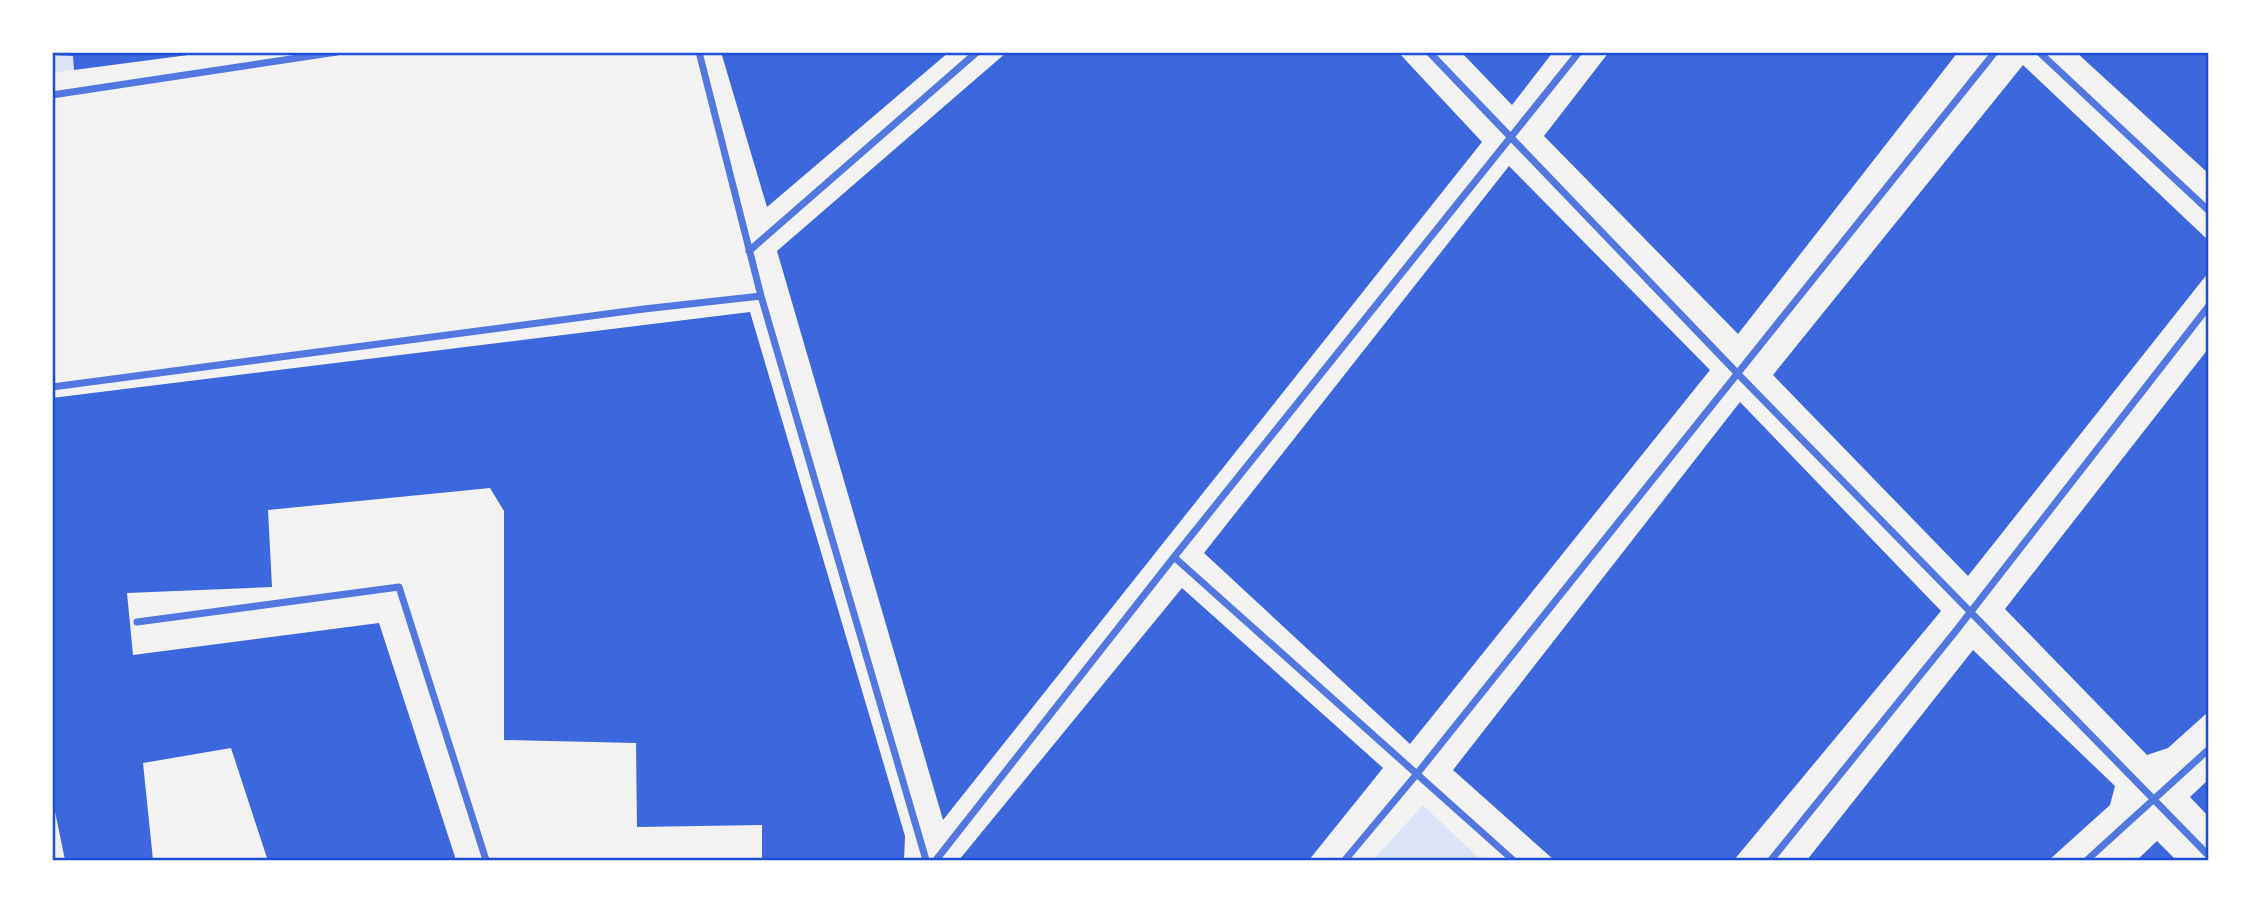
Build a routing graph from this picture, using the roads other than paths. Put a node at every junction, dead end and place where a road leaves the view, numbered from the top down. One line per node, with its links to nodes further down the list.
1 (284, 52): 9 (street)
2 (337, 52): 9 (street)
3 (699, 52): 13 (street)
4 (977, 52): 13 (street)
5 (1429, 52): 11 (street)
6 (1579, 52): 11 (street)
7 (1995, 52): 16 (street)
8 (2039, 52): 12 (street)
9 (286, 61): 10 (street)
10 (52, 95)
11 (1512, 137): 16 (street); 18 (street)
12 (2208, 210)
13 (749, 251): 14 (street)
14 (761, 296): 17 (street); 26 (street)
15 (2208, 306): 19 (street)
16 (1738, 374): 19 (street); 22 (street)
17 (52, 387)
18 (1174, 556): 22 (street); 27 (street)
19 (1971, 612): 23 (street); 30 (street)
20 (138, 622): 25 (street)
21 (2208, 750): 23 (street)
22 (1416, 775): 28 (street); 29 (street)
23 (2155, 799): 24 (street); 31 (street)
24 (2208, 855)
25 (486, 860)
26 (926, 860)
27 (936, 860)
28 (1345, 860)
29 (1514, 860)
30 (1771, 860)
31 (2087, 860)

